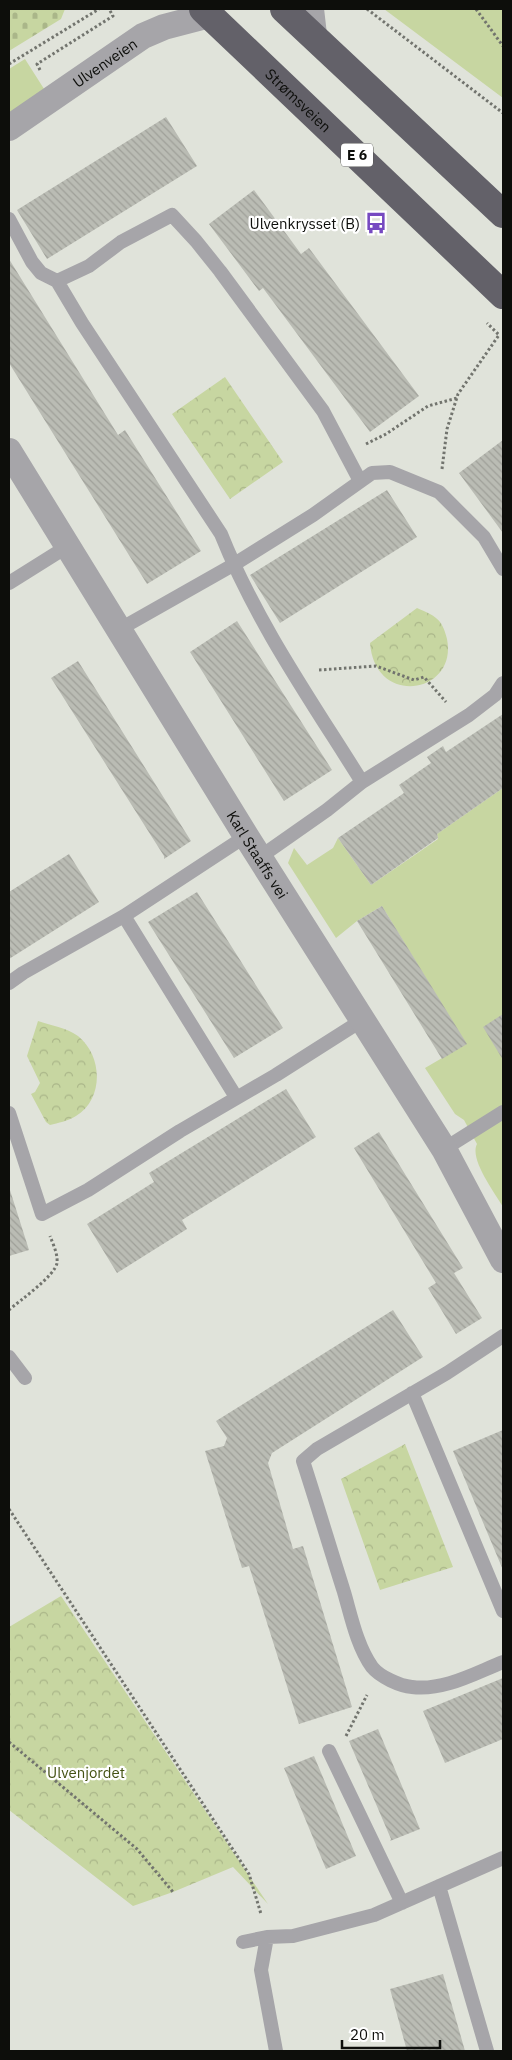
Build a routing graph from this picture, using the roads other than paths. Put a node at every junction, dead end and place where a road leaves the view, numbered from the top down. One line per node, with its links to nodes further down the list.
1 (284, 9): 3 (highway)
2 (206, 12): 4 (street, Ulvenveien); 8 (highway, Strømsveien / E 6)
3 (312, 22): 5 (highway)
4 (9, 128)
5 (503, 214)
6 (9, 219): 7 (lane)
7 (58, 281): 10 (lane); 12 (lane)
8 (503, 295)
9 (9, 451): 11 (street, Karl Staaffs vei)
10 (360, 482): 12 (lane); 13 (lane)
11 (68, 546): 14 (lane); 15 (street, Karl Staaffs vei)
12 (233, 565): 15 (lane); 17 (lane)
13 (503, 569)
14 (9, 583)
15 (120, 629): 18 (street, Karl Staaffs vei)
16 (503, 683): 17 (lane)
17 (362, 782): 18 (lane)
18 (253, 846): 19 (lane); 21 (street, Karl Staaffs vei)
19 (124, 916): 20 (lane); 22 (lane)
20 (9, 983)
21 (364, 1019): 22 (lane); 25 (street, Karl Staaffs vei)
22 (236, 1098): 24 (lane)
23 (503, 1112): 25 (lane)
24 (9, 1113)
25 (444, 1149): 26 (street, Karl Staaffs vei)
26 (503, 1260)
27 (503, 1336): 30 (lane)
28 (9, 1357): 29 (lane)
29 (25, 1378)
30 (412, 1393): 31 (lane); 32 (lane)
31 (503, 1611)
32 (503, 1662)
33 (329, 1751): 36 (lane)
34 (503, 1858): 35 (lane)
35 (439, 1886): 36 (lane); 40 (lane)
36 (402, 1903): 37 (lane)
37 (267, 1937): 38 (lane); 39 (lane)
38 (243, 1942)
39 (276, 2051)
40 (487, 2051)

